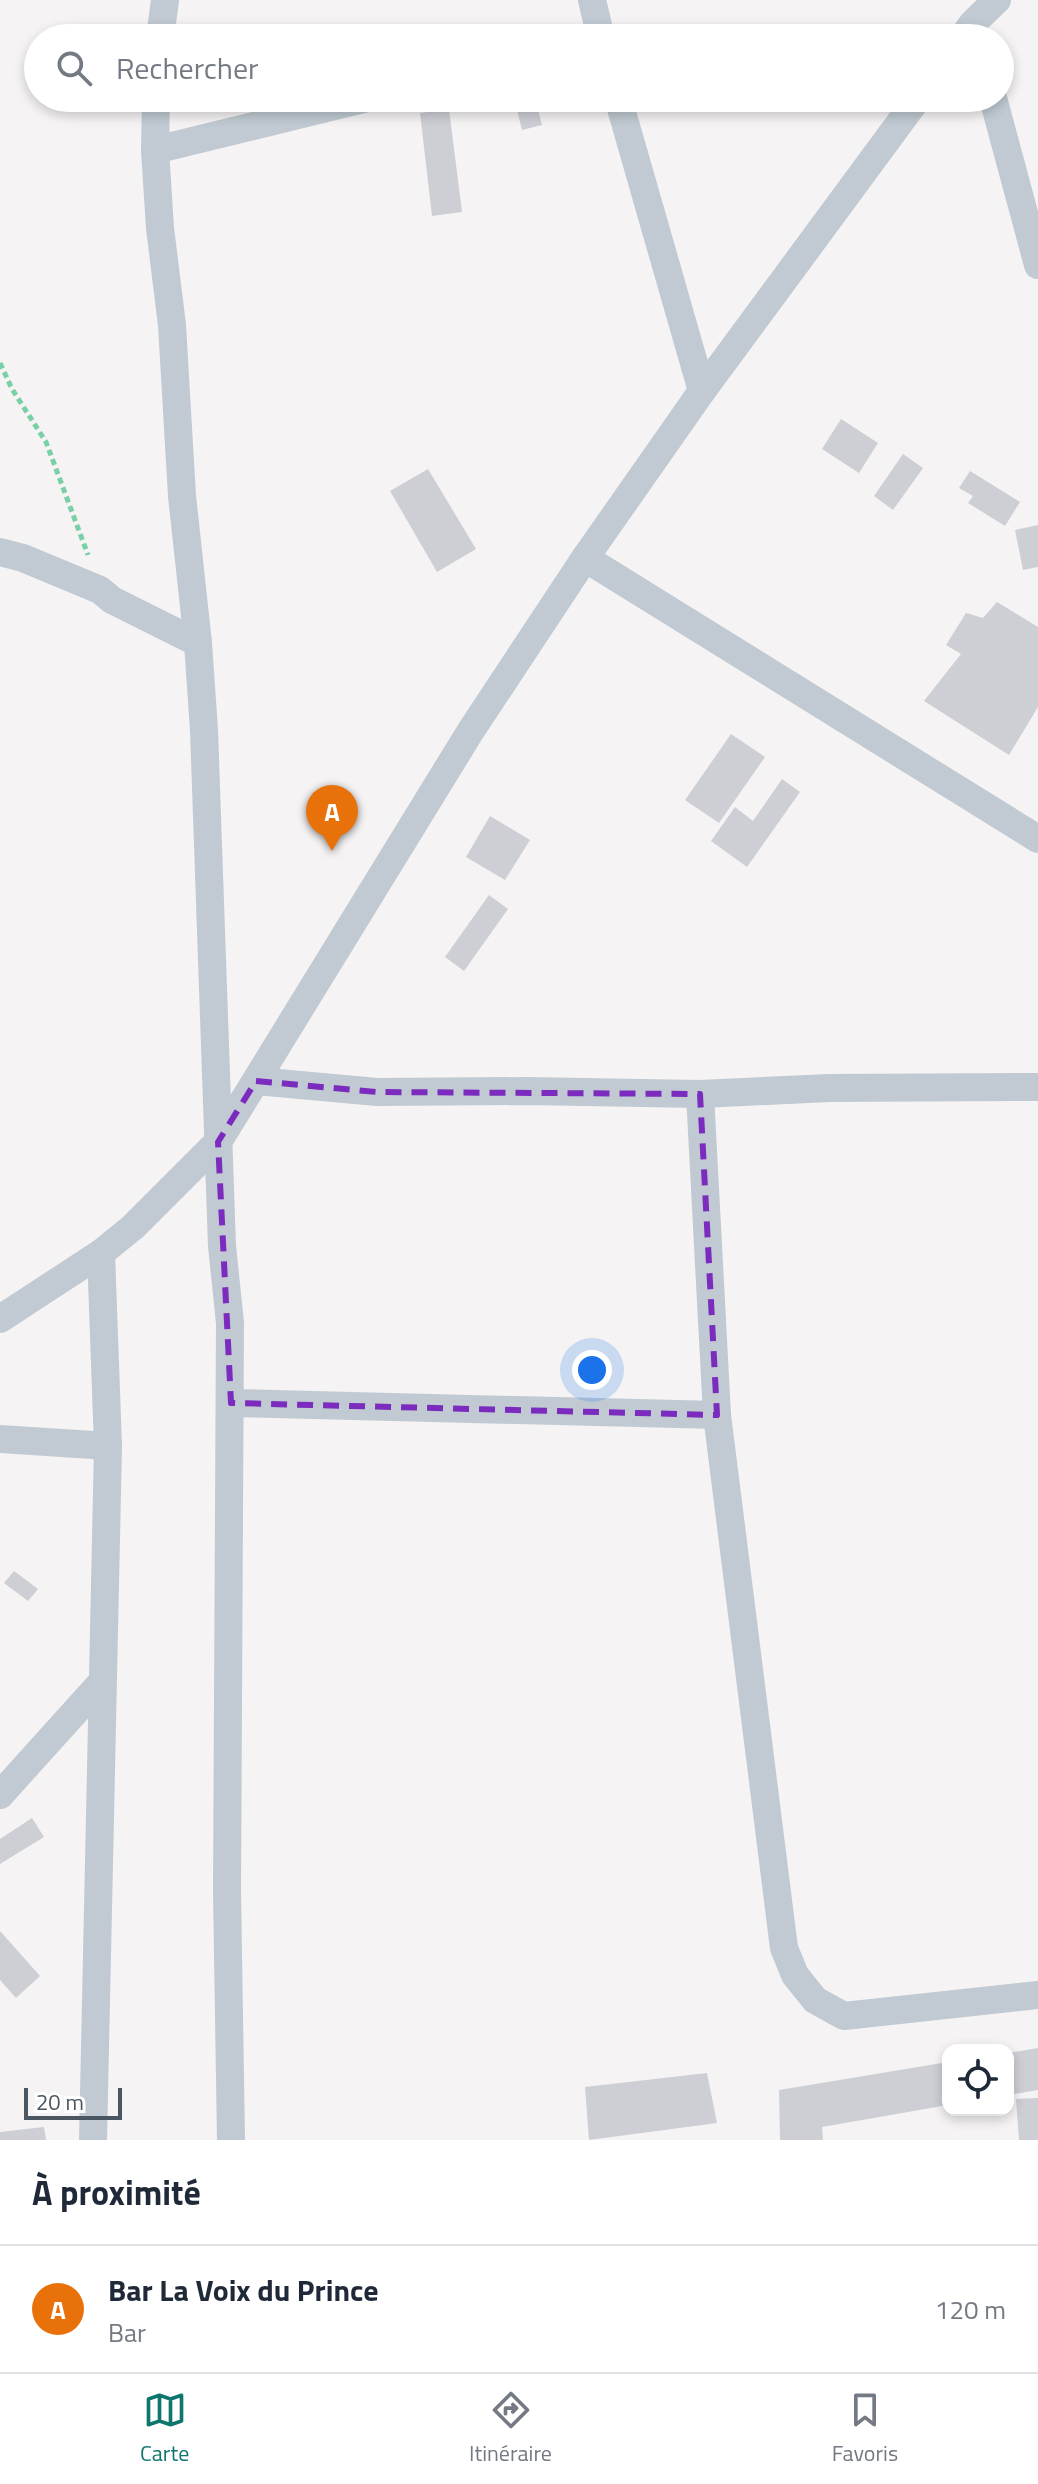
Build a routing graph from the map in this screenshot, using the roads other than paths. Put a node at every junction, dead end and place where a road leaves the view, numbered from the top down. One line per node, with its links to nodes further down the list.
1 (165, 0): 4 (street)
2 (592, 0): 5 (street)
3 (997, 0): 6 (street)
4 (162, 24)
5 (598, 24)
6 (971, 24)
7 (156, 112): 12 (street)
8 (311, 112): 12 (street)
9 (622, 112): 14 (street)
10 (908, 112): 14 (street)
11 (997, 112): 13 (street)
12 (155, 150): 17 (street)
13 (1038, 265)
14 (702, 391): 16 (street)
15 (0, 552): 17 (street)
16 (585, 558): 18 (street); 19 (street)
17 (198, 643): 22 (street)
18 (1038, 839)
19 (256, 1081): 21 (street); 22 (street)
20 (1038, 1087): 21 (street)
21 (700, 1094): 26 (street)
22 (218, 1142): 23 (street); 25 (street)
23 (101, 1253): 24 (street); 28 (street)
24 (0, 1319)
25 (231, 1403): 26 (street); 33 (street)
26 (717, 1415): 31 (street)
27 (0, 1439): 28 (street)
28 (108, 1446): 29 (street)
29 (102, 1682): 30 (street); 32 (street)
30 (0, 1795)
31 (1038, 1995)
32 (93, 2140)
33 (231, 2140)

